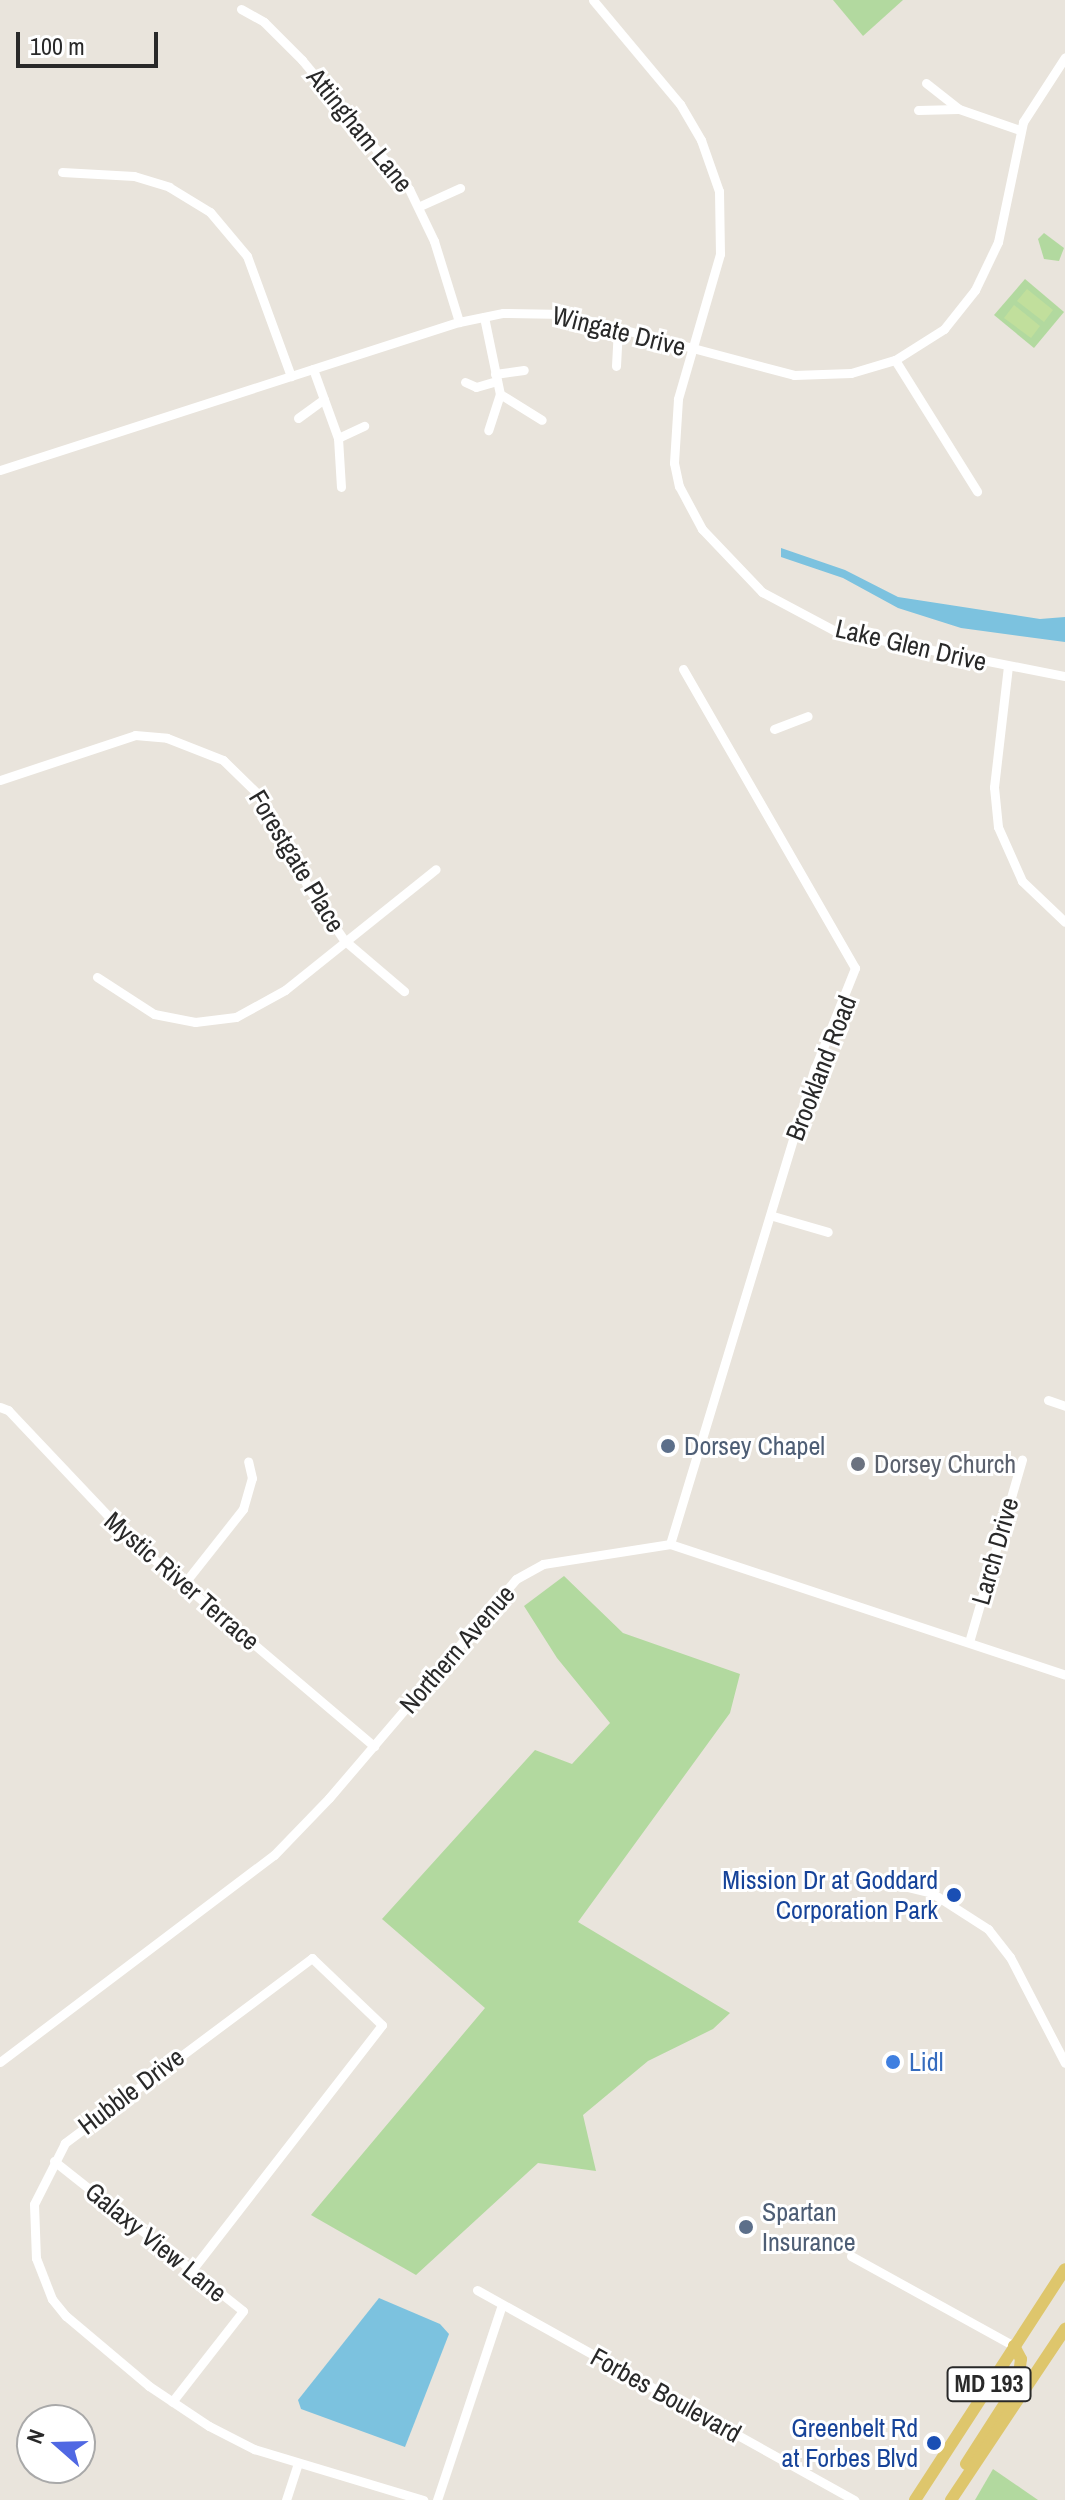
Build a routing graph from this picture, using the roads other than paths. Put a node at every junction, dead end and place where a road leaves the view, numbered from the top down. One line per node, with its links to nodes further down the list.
1 (593, 0): 14 (street, Lake Glen Drive)
2 (241, 9): 10 (street, Attingham Lane)
3 (1065, 57): 7 (street, Wingate Drive)
4 (926, 83): 5 (street)
5 (959, 109): 6 (street); 7 (street)
6 (918, 110)
7 (1020, 130): 15 (street, Wingate Drive)
8 (62, 172): 19 (street)
9 (460, 188): 10 (street)
10 (420, 206): 12 (street, Attingham Lane)
11 (484, 317): 12 (street, Wingate Drive); 13 (street, Wingate Drive); 20 (street)
12 (459, 322): 17 (street, Wingate Drive)
13 (618, 328): 14 (street, Wingate Drive); 16 (street)
14 (693, 348): 15 (street, Wingate Drive); 32 (street, Lake Glen Drive)
15 (895, 360): 31 (street)
16 (616, 366)
17 (313, 369): 19 (street, Wingate Drive); 23 (street)
18 (524, 370): 20 (street)
19 (291, 376): 29 (street, Wingate Drive)
20 (496, 378): 21 (street); 22 (street)
21 (465, 382)
22 (500, 394): 25 (street); 27 (street)
23 (324, 399): 24 (street); 28 (street)
24 (298, 418)
25 (542, 420)
26 (364, 426): 28 (street)
27 (488, 430)
28 (338, 438): 30 (street)
29 (0, 470)
30 (341, 487)
31 (977, 491)
32 (1008, 666): 34 (street, Lake Glen Drive); 39 (street)
33 (683, 669): 43 (street, Brookland Road)
34 (1065, 676)
35 (808, 716): 36 (street)
36 (774, 729)
37 (0, 780): 40 (street, Forestgate Place)
38 (436, 869): 40 (street)
39 (1065, 922)
40 (344, 940): 41 (street); 42 (street, Forestgate Place)
41 (97, 977)
42 (404, 991)
43 (773, 1216): 44 (street); 50 (street, Brookland Road)
44 (828, 1232)
45 (1048, 1400): 46 (street)
46 (1065, 1406)
47 (0, 1407): 51 (street, Mystic River Terrace)
48 (1022, 1460): 52 (street, Larch Drive)
49 (248, 1461): 51 (street)
50 (670, 1544): 52 (street, Northern Avenue); 54 (street, Northern Avenue)
51 (183, 1585): 54 (street, Mystic River Terrace)
52 (969, 1642): 53 (street, Northern Avenue)
53 (1065, 1675)
54 (374, 1746): 56 (street, Northern Avenue)
55 (858, 1875): 57 (street)
56 (0, 2062)
57 (1065, 2063)
58 (54, 2161): 61 (street, Galaxy View Lane); 61 (street, Hubble Drive); 66 (street, Hubble Drive)
59 (851, 2256): 65 (street)
60 (1065, 2269): 65 (main road, MD 193)
61 (192, 2270): 66 (street, Galaxy View Lane)
62 (477, 2290): 63 (street, Forbes Boulevard)
63 (502, 2305): 70 (street); 71 (street, Forbes Boulevard)
64 (1065, 2329): 73 (main road, MD 193)
65 (1014, 2346): 72 (main road, MD 193); 73 (main road)
66 (172, 2402): 67 (street, Hubble Drive)
67 (298, 2463): 68 (street); 69 (street, Hubble Drive)
68 (286, 2500)
69 (423, 2500)
70 (437, 2500)
71 (854, 2500)
72 (915, 2500)
73 (951, 2500)

